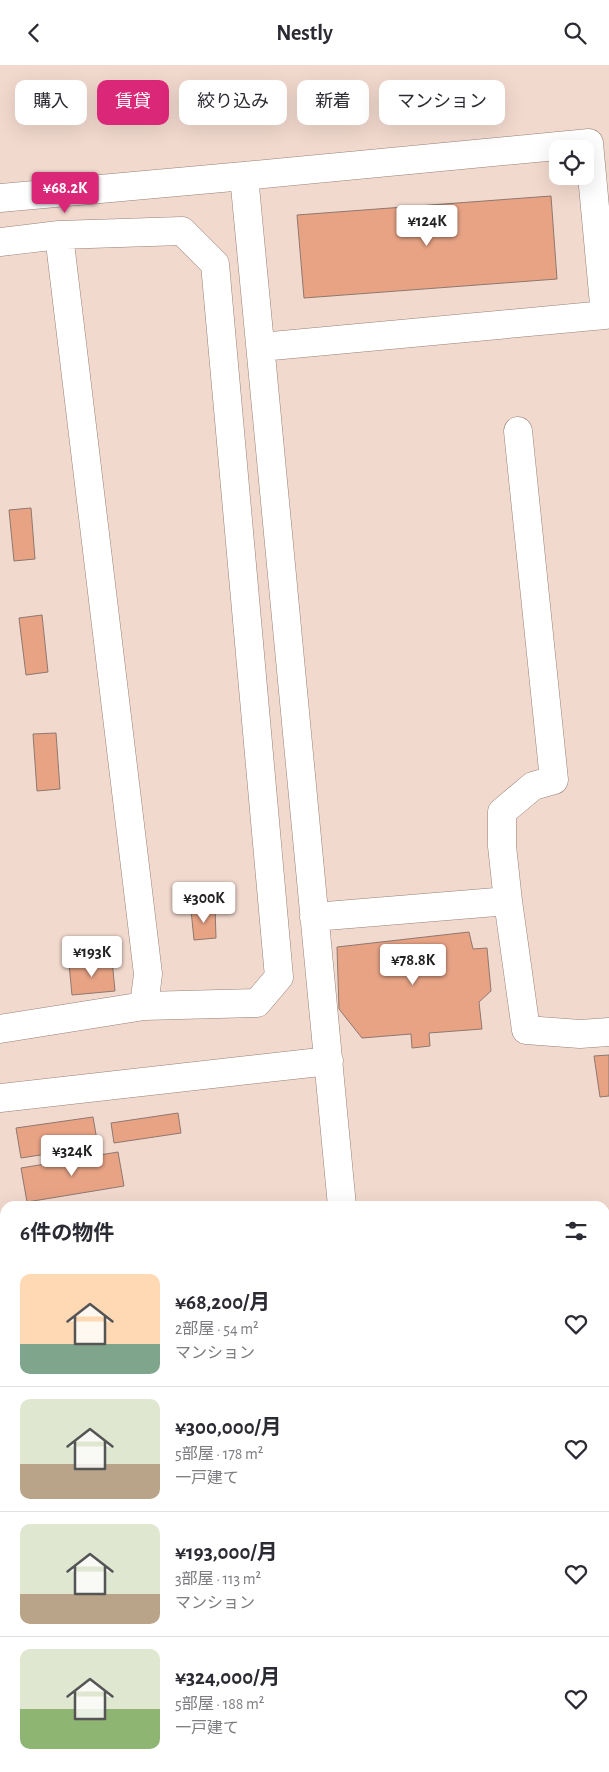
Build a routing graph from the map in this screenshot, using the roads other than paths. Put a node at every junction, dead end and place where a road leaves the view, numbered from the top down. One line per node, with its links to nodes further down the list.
1 (244, 176): 2 (street); 5 (street); 5 (street)
2 (0, 198)
3 (59, 235): 4 (street); 9 (street); 9 (street)
4 (0, 242)
5 (261, 347): 8 (street)
6 (518, 431): 7 (street)
7 (508, 901): 8 (street); 11 (street)
8 (314, 917): 12 (street)
9 (144, 1006): 10 (street)
10 (0, 1029)
11 (609, 1032)
12 (329, 1061): 13 (street); 14 (street)
13 (0, 1097)
14 (342, 1201)

